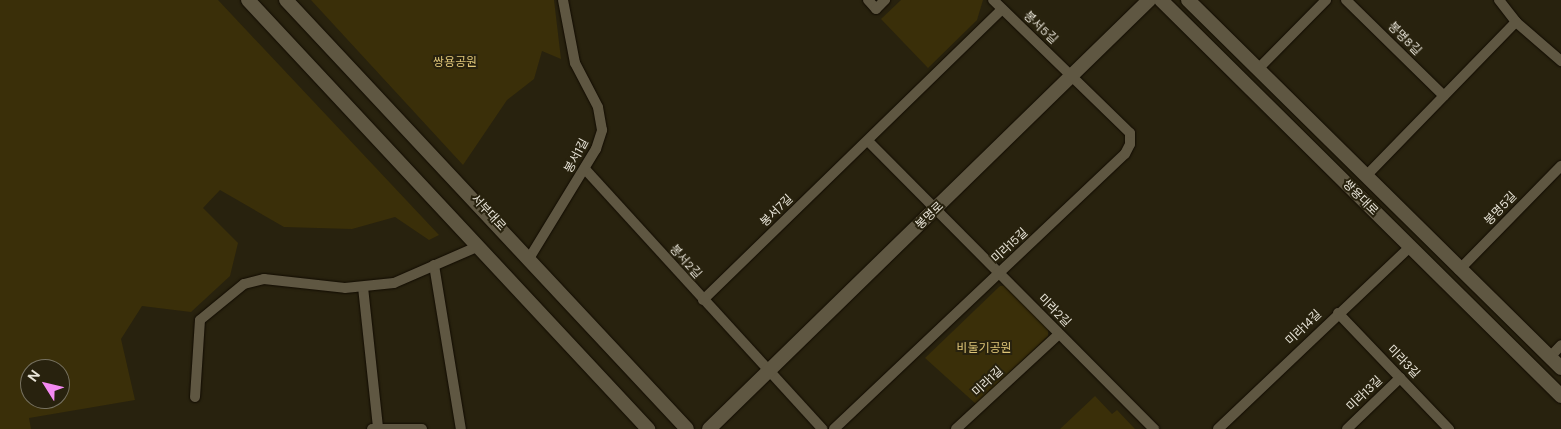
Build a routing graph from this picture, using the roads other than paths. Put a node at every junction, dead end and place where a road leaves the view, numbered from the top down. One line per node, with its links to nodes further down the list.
1 (248, 0): 24 (main road)
2 (286, 0): 26 (main road, 서부대로)
3 (563, 0): 21 (street, 봉서1길)
4 (868, 0): 5 (street)
5 (885, 0)
6 (993, 0): 13 (street, 봉서5길)
7 (1148, 0): 17 (main road, 봉명로)
8 (1161, 0): 25 (main road, 쌍용대로)
9 (1188, 0): 16 (main road, 쌍용대로)
10 (1326, 0): 16 (street)
11 (1346, 0): 18 (street, 봉명8길)
12 (1499, 0): 14 (street)
13 (1002, 9): 17 (street, 봉서5길); 19 (street, 봉서7길)
14 (1516, 22): 15 (street); 18 (street, 쌍용대로)
15 (1561, 61)
16 (1258, 68): 22 (main road, 쌍용대로)
17 (1071, 73): 23 (main road, 봉명로); 29 (street, 미라15길)
18 (1444, 96): 22 (street, 쌍용대로)
19 (868, 140): 23 (street); 31 (street, 봉서7길)
20 (1561, 166): 28 (street, 봉명5길)
21 (585, 169): 26 (street, 봉서1길); 31 (street, 봉서2길)
22 (1366, 176): 28 (main road, 쌍용대로)
23 (936, 211): 29 (street, 미라2길); 37 (main road, 봉명로)
24 (479, 246): 27 (street); 44 (main road)
25 (1410, 247): 32 (street, 미라14길); 39 (main road, 쌍용대로)
26 (530, 257): 45 (main road, 서부대로)
27 (434, 265): 30 (street); 43 (street)
28 (1459, 270): 35 (main road, 쌍용대로)
29 (999, 274): 33 (street, 미라2길); 48 (street, 미라15길)
30 (363, 287): 40 (street); 41 (street)
31 (703, 300): 37 (street, 봉서2길)
32 (1338, 313): 38 (street, 미라3길); 51 (street, 미라14길)
33 (1058, 334): 49 (street, 미라1길); 50 (street, 미라2길)
34 (1561, 345): 35 (street)
35 (1550, 357): 36 (main road, 쌍용대로)
36 (1561, 368)
37 (767, 372): 46 (main road, 봉명로); 47 (street)
38 (1400, 378): 52 (street, 미라13길); 53 (street, 미라3길)
39 (1561, 396)
40 (195, 397)
41 (375, 428): 42 (street)
42 (422, 429)
43 (461, 429)
44 (648, 429)
45 (687, 429)
46 (709, 429)
47 (822, 429)
48 (834, 429)
49 (956, 429)
50 (1154, 429)
51 (1218, 429)
52 (1347, 429)
53 (1449, 429)

